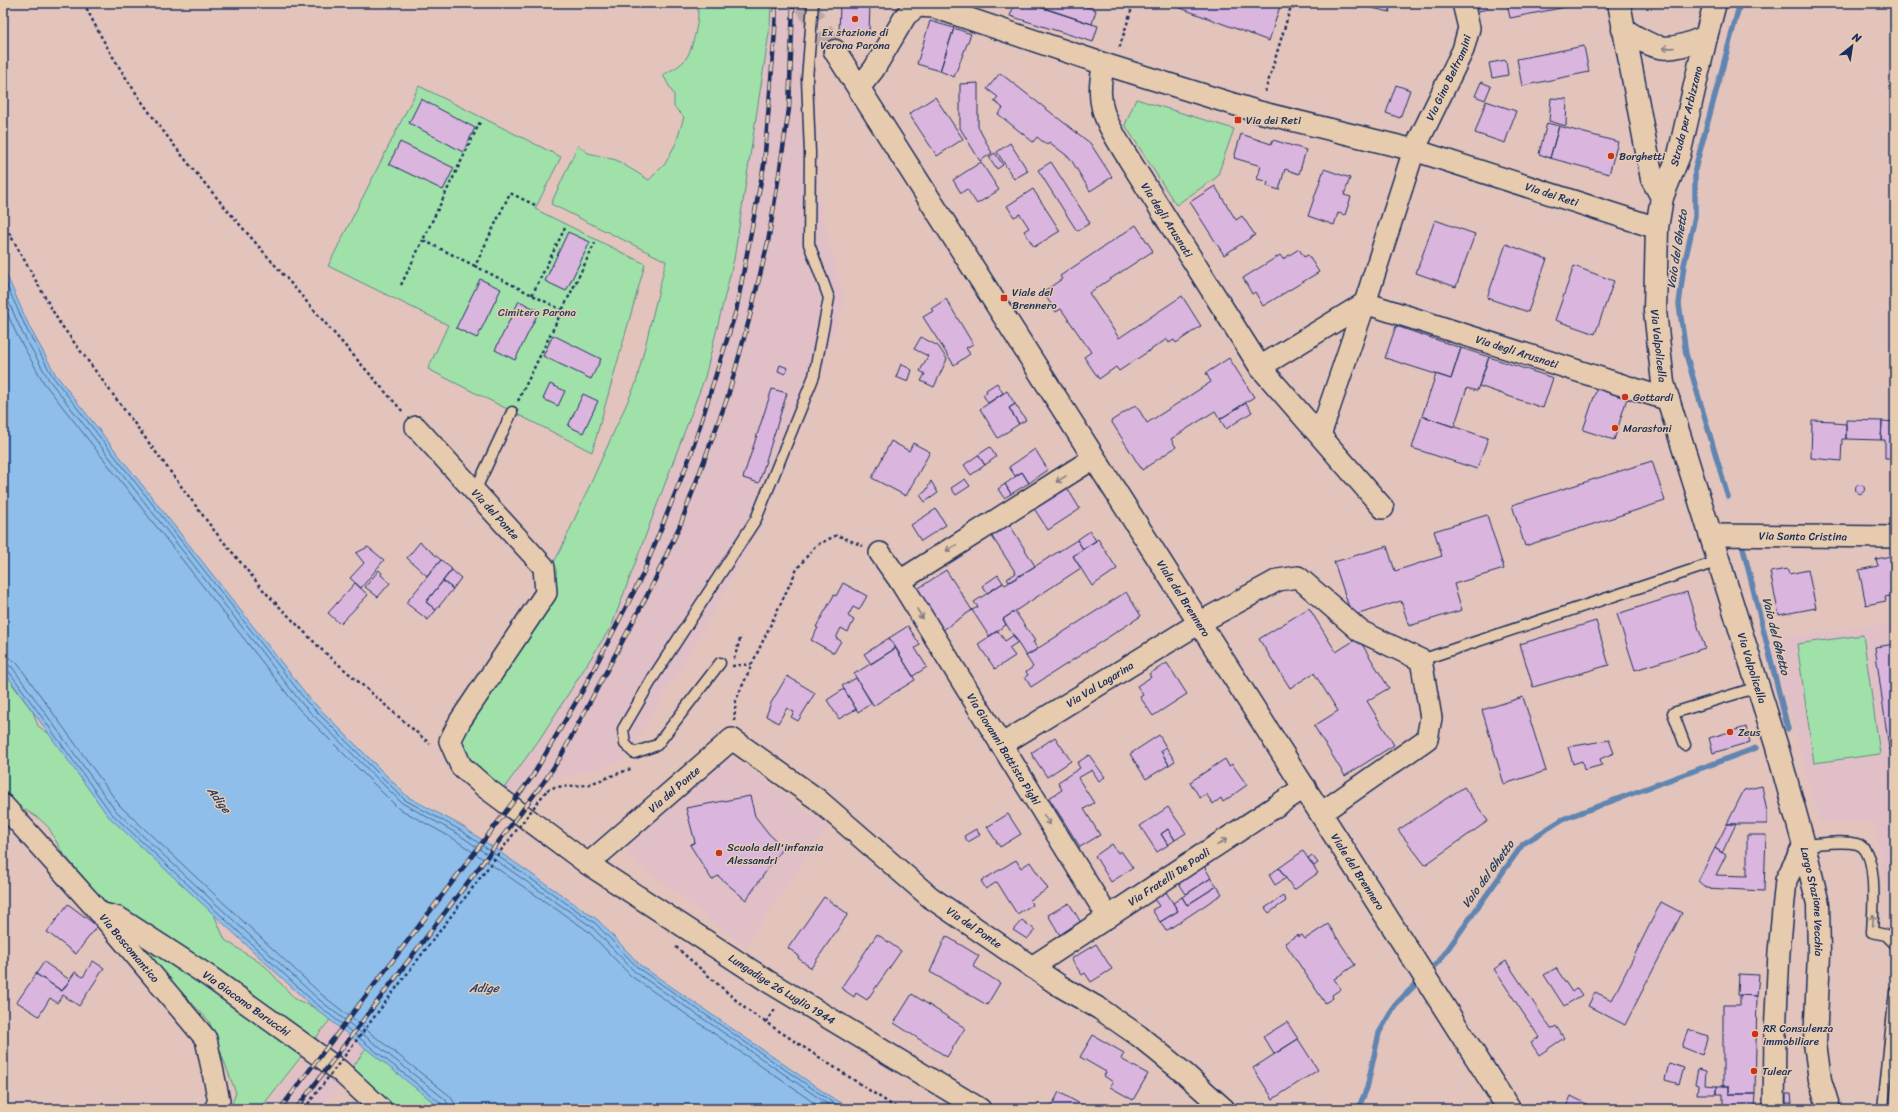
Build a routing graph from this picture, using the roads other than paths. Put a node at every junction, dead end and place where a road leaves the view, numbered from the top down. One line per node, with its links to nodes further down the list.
1 (813, 3): 30 (lane)
2 (1463, 3): 11 (street, Via Gino Beltramini)
3 (1619, 3): 6 (main road)
4 (1715, 3): 7 (main road, Strada per Arbizzano)
5 (918, 4): 9 (street, Via dei Reti); 10 (street, Via dei Reti)
6 (1624, 29): 7 (main road, one-way to 6); 12 (main road)
7 (1706, 37): 12 (main road, Strada per Arbizzano)
8 (835, 51): 10 (main road, Viale del Brennero)
9 (1111, 59): 11 (street, Via dei Reti); 15 (street, Via degli Arusnati)
10 (859, 88): 20 (main road, Viale del Brennero)
11 (1414, 150): 13 (street, Via dei Reti); 14 (street)
12 (1662, 197): 13 (main road, Strada per Arbizzano)
13 (1657, 228): 16 (main road, Via Valpolicella)
14 (1365, 303): 15 (street); 16 (street, Via degli Arusnati); 19 (street)
15 (1260, 367): 19 (street, Via degli Arusnati)
16 (1669, 400): 23 (main road, Via Valpolicella)
17 (512, 412): 21 (lane)
18 (416, 427): 21 (street, Via del Ponte)
19 (1320, 435): 22 (street, Via degli Arusnati)
20 (1094, 458): 27 (street, one-way to 27); 28 (main road, Viale del Brennero)
21 (475, 491): 38 (street, Via del Ponte)
22 (1383, 508)
23 (1712, 535): 24 (street, Via Santa Cristina); 26 (main road, Via Valpolicella)
24 (1895, 537)
25 (880, 553): 27 (street, Via Giovanni Battista Pighi)
26 (1719, 562): 29 (lane); 31 (main road, Via Valpolicella)
27 (900, 581): 32 (street, Via Giovanni Battista Pighi, one-way to 32)
28 (1199, 623): 29 (street, Via Val Lagarina); 32 (street, Via Val Lagarina); 34 (main road, Viale del Brennero)
29 (1421, 660): 36 (street)
30 (720, 663)
31 (1758, 687): 33 (lane); 37 (main road, Via Valpolicella)
32 (1001, 745): 40 (street, Via Giovanni Battista Pighi, one-way to 40)
33 (1685, 746)
34 (1305, 787): 36 (main road, Viale del Brennero); 40 (street, Via Fratelli De Paoli, one-way to 34)
35 (3, 805): 39 (street, Via Boscomantico)
36 (1321, 813): 49 (main road, Viale del Brennero)
37 (1804, 845): 41 (lane, Largo Stazione Vecchia, one-way to 37); 44 (main road, Largo Stazione Vecchia); 50 (street)
38 (588, 864): 42 (street, Via del Ponte); 47 (street, Lungadige 26 Luglio 1944)
39 (101, 914): 45 (street, Via Boscomantico); 46 (street, Via Giacomo Barucchi)
40 (1108, 917): 42 (street, Via Fratelli De Paoli)
41 (1895, 944)
42 (1032, 967): 48 (street, Via del Ponte)
43 (1895, 991): 51 (lane)
44 (1830, 1108)
45 (215, 1109)
46 (381, 1109)
47 (980, 1109)
48 (1224, 1109)
49 (1509, 1109)
50 (1774, 1109)
51 (1882, 1109)

